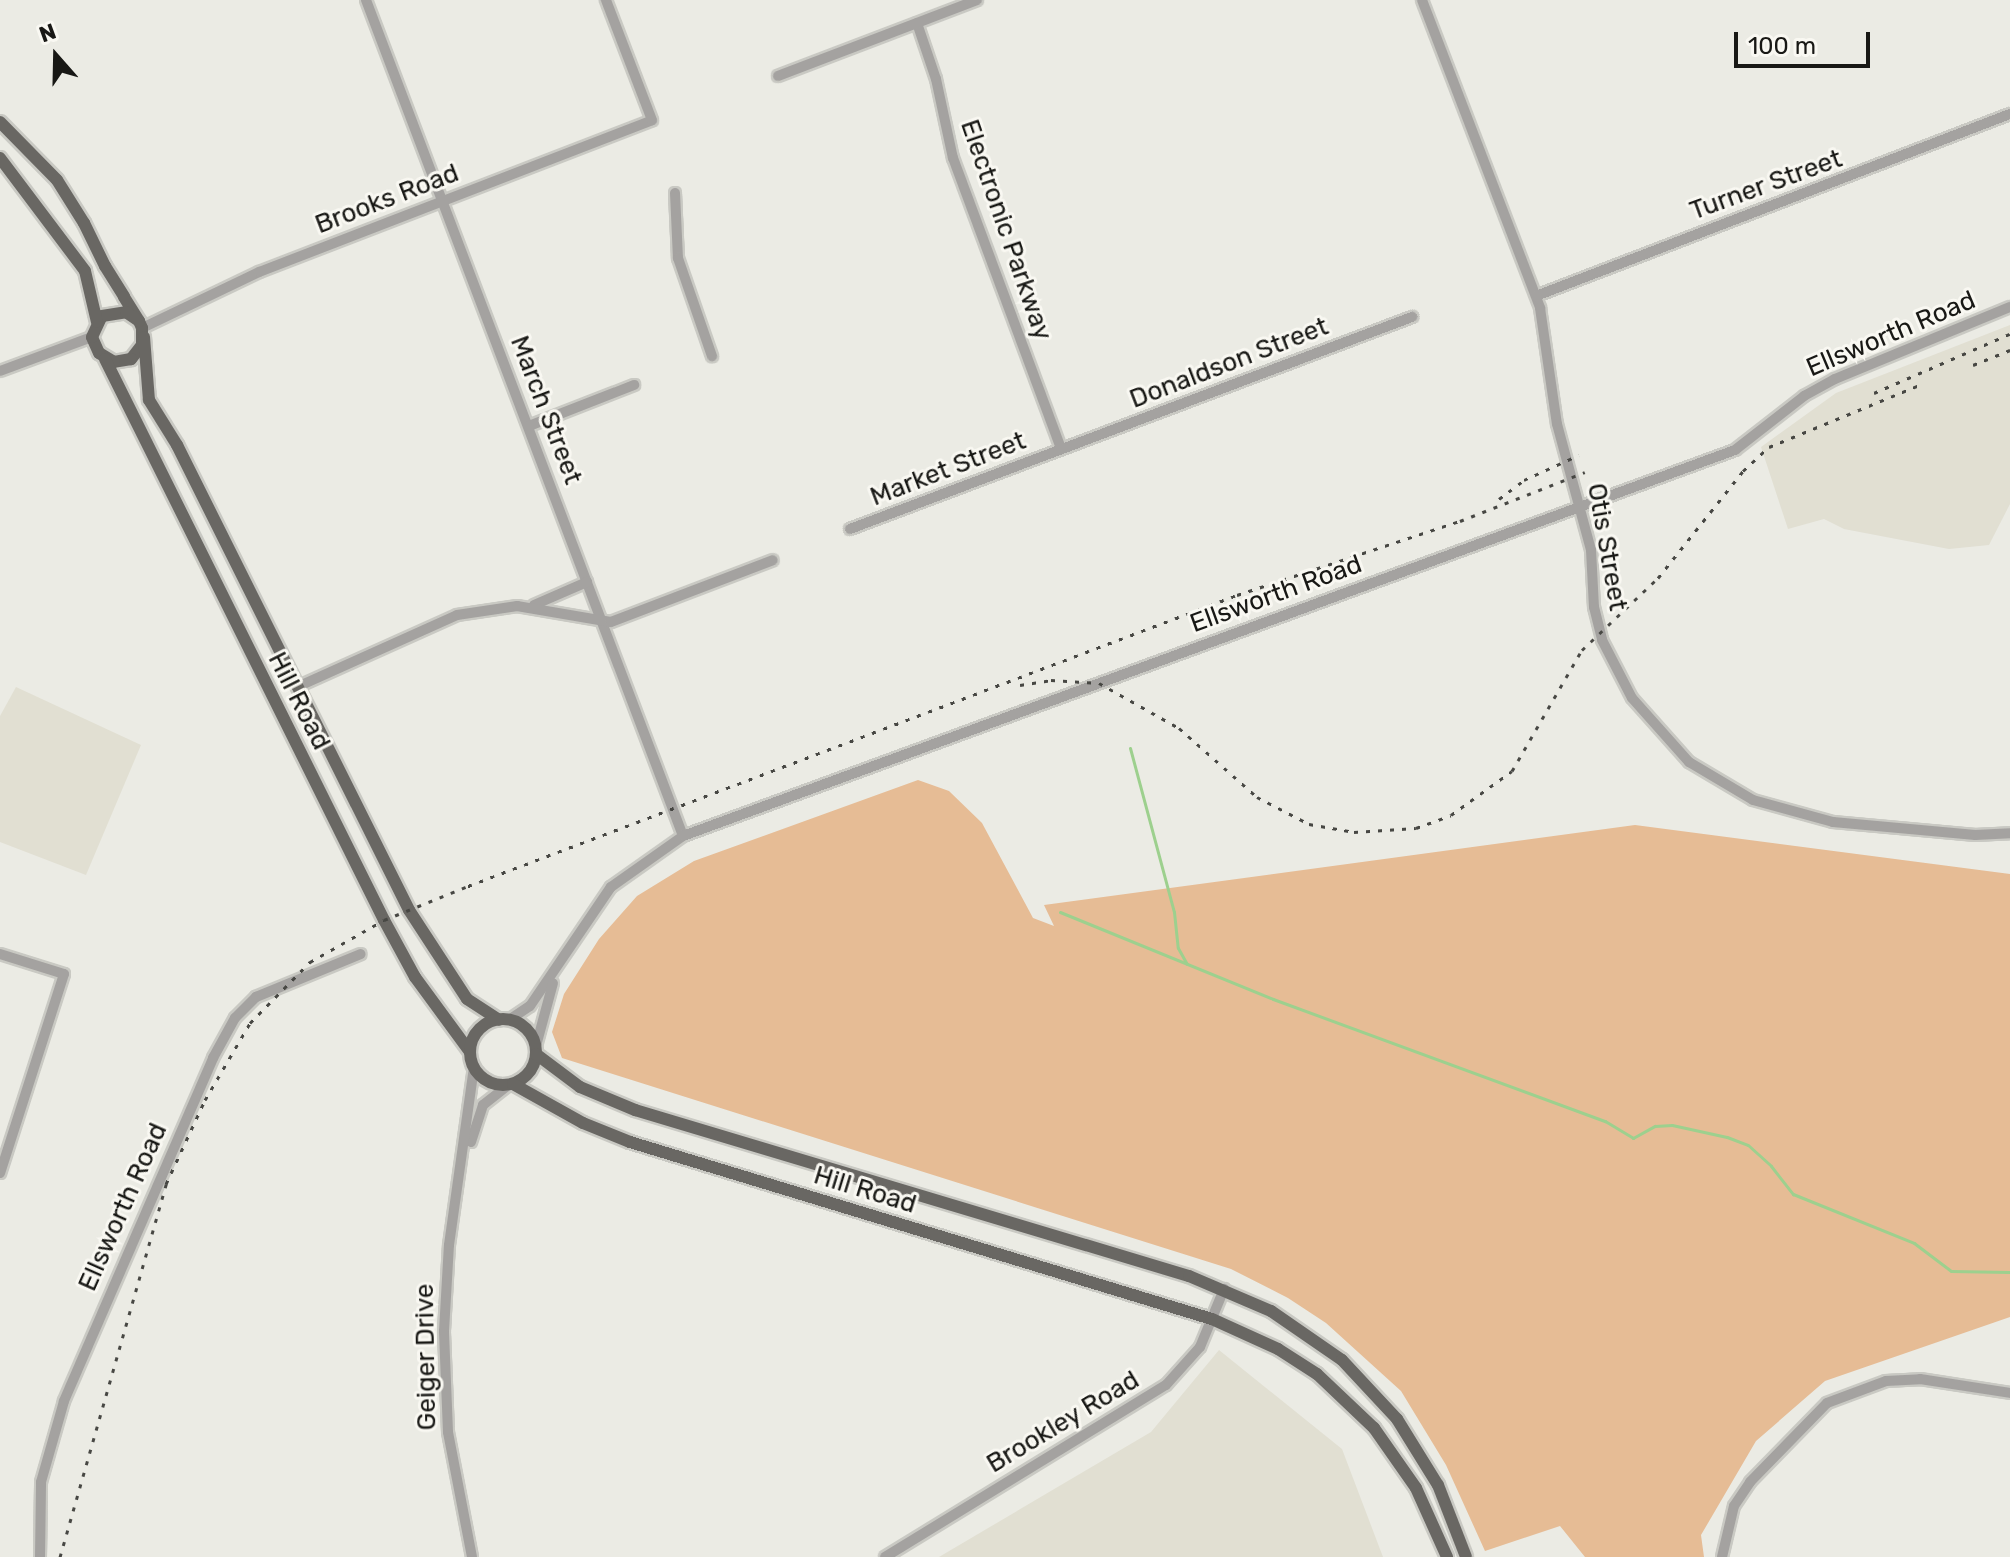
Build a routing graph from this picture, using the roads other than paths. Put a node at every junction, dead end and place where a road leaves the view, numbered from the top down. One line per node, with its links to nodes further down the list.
1 (366, 0): 11 (street, March Street)
2 (606, 0): 11 (street, Brooks Road)
3 (977, 0): 5 (street)
4 (1422, 0): 12 (street, Otis Street)
5 (917, 23): 6 (street); 23 (street, Electronic Parkway)
6 (778, 76)
7 (2010, 114): 12 (street, Turner Street)
8 (0, 122): 16 (main road, Hill Road)
9 (0, 158): 15 (main road)
10 (675, 193): 18 (street)
11 (443, 201): 16 (street, Brooks Road); 22 (street, March Street)
12 (1536, 296): 24 (street, Otis Street)
13 (2010, 307): 24 (street, Ellsworth Road)
14 (1412, 317): 23 (street, Donaldson Street)
15 (97, 322): 16 (main road); 17 (main road)
16 (142, 329): 19 (main road); 30 (main road, Hill Road)
17 (92, 337): 19 (main road); 20 (street)
18 (712, 356)
19 (105, 359): 38 (main road, Hill Road)
20 (0, 371)
21 (634, 385): 22 (street)
22 (529, 426): 27 (street, March Street)
23 (1061, 449): 25 (street, Market Street)
24 (1582, 504): 31 (street, Otis Street); 32 (street, Ellsworth Road)
25 (850, 529)
26 (773, 560): 29 (street)
27 (587, 582): 28 (street); 29 (street, March Street)
28 (529, 607): 29 (street); 30 (street)
29 (602, 622): 32 (street, March Street)
30 (297, 687): 36 (main road, Hill Road)
31 (2010, 833)
32 (683, 836): 33 (street, Ellsworth Road)
33 (573, 937): 36 (street, Ellsworth Road); 37 (street, Ellsworth Road)
34 (0, 954): 42 (street)
35 (361, 954): 46 (street, Ellsworth Road)
36 (504, 1020): 37 (main road); 38 (main road)
37 (536, 1050): 40 (main road); 43 (main road, Hill Road)
38 (470, 1052): 39 (main road)
39 (474, 1068): 40 (main road); 41 (street, Geiger Drive)
40 (511, 1084): 41 (street, Geiger Drive); 44 (main road, Hill Road)
41 (465, 1155): 47 (street, Geiger Drive)
42 (0, 1173)
43 (1224, 1289): 44 (street, Brookley Road); 50 (main road, Hill Road)
44 (1212, 1319): 48 (street, Brookley Road); 49 (main road, Hill Road)
45 (2010, 1393): 51 (street)
46 (40, 1557)
47 (472, 1557)
48 (885, 1557)
49 (1447, 1557)
50 (1466, 1557)
51 (1722, 1557)

